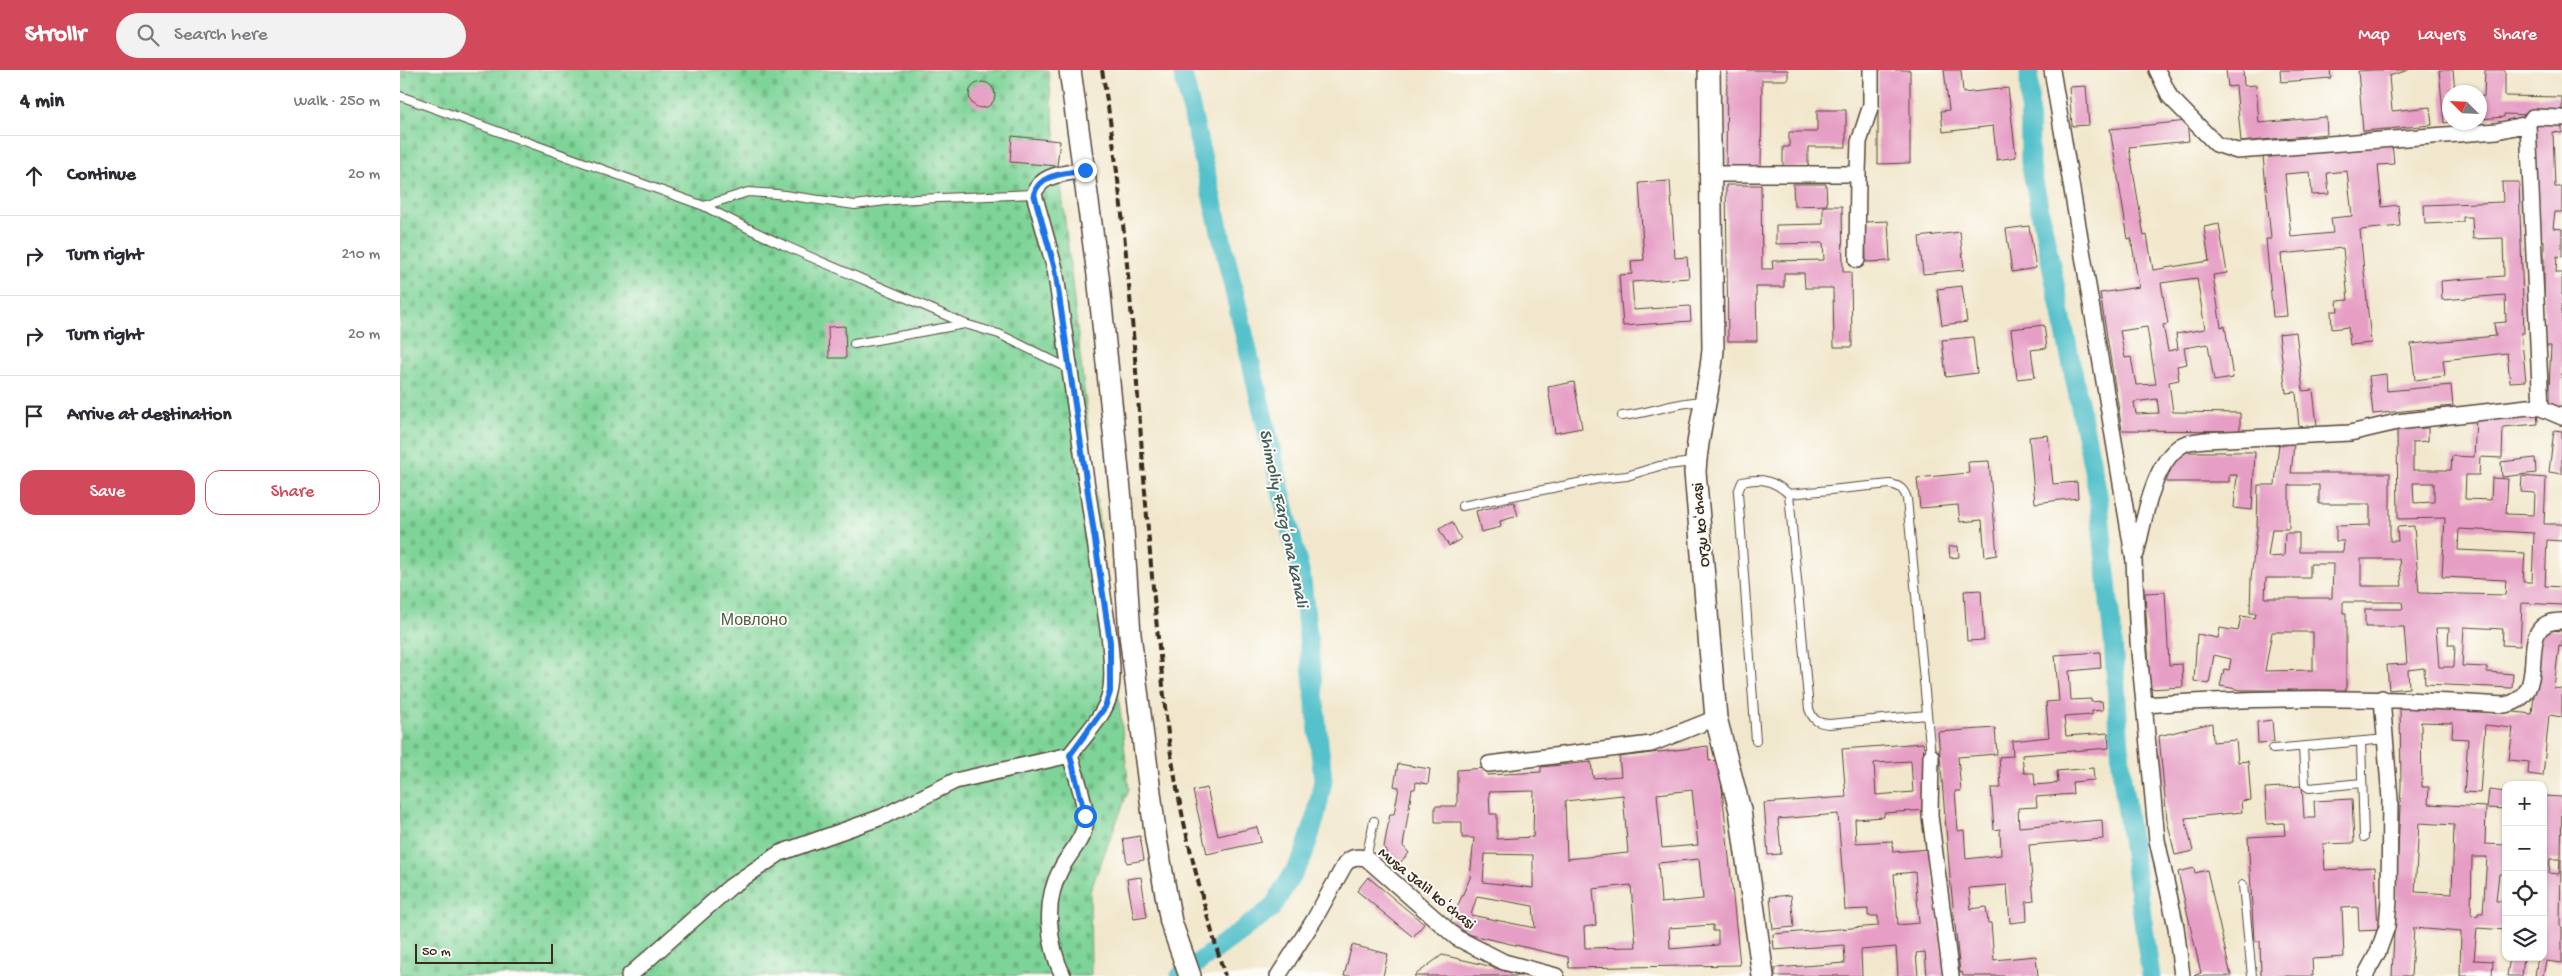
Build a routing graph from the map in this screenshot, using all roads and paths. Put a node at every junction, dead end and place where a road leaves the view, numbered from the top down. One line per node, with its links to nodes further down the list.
1 (1070, 70): 9 (street)
2 (1708, 70): 10 (street, Orzu koʻchasi)
3 (1871, 70): 11 (street)
4 (2052, 70): 25 (street)
5 (2157, 70): 8 (street)
6 (400, 96): 13 (lane)
7 (2562, 118): 8 (street)
8 (2528, 124): 19 (street)
9 (1085, 170): 12 (street); 46 (street)
10 (1710, 174): 11 (street); 18 (street, Orzu koʻchasi)
11 (1858, 174): 14 (street)
12 (1034, 194): 13 (lane); 17 (street)
13 (704, 206): 15 (lane)
14 (1857, 260)
15 (965, 324): 16 (lane); 17 (lane)
16 (854, 344)
17 (1068, 368): 36 (street)
18 (1706, 401): 20 (lane); 22 (street, Orzu koʻchasi)
19 (2541, 408): 21 (street); 25 (street)
20 (1622, 416)
21 (2562, 418)
22 (1695, 462): 24 (lane); 30 (street, Orzu koʻchasi)
23 (1789, 494): 29 (lane); 29 (lane); 32 (lane)
24 (1462, 506)
25 (2134, 561): 28 (street)
26 (2562, 621): 27 (street)
27 (2382, 698): 28 (street); 31 (street)
28 (2145, 705): 51 (street)
29 (1927, 715): 37 (lane)
30 (1716, 718): 38 (street); 49 (street, Orzu koʻchasi)
31 (2387, 739): 33 (lane); 53 (street)
32 (1756, 741)
33 (2361, 742): 34 (lane); 39 (lane)
34 (2303, 748): 35 (lane); 39 (lane)
35 (2273, 749)
36 (1070, 755): 44 (street); 45 (street)
37 (1931, 756): 50 (street)
38 (1489, 764)
39 (2362, 783): 41 (lane)
40 (1374, 821): 42 (lane)
41 (2364, 837)
42 (1366, 858): 47 (street, Musa Jalil koʻchasi); 48 (street, Musa Jalil koʻchasi)
43 (2243, 884): 52 (lane)
44 (629, 976)
45 (1063, 976)
46 (1190, 976)
47 (1278, 976)
48 (1556, 976)
49 (1763, 976)
50 (1952, 976)
51 (2182, 976)
52 (2252, 976)
53 (2365, 976)

